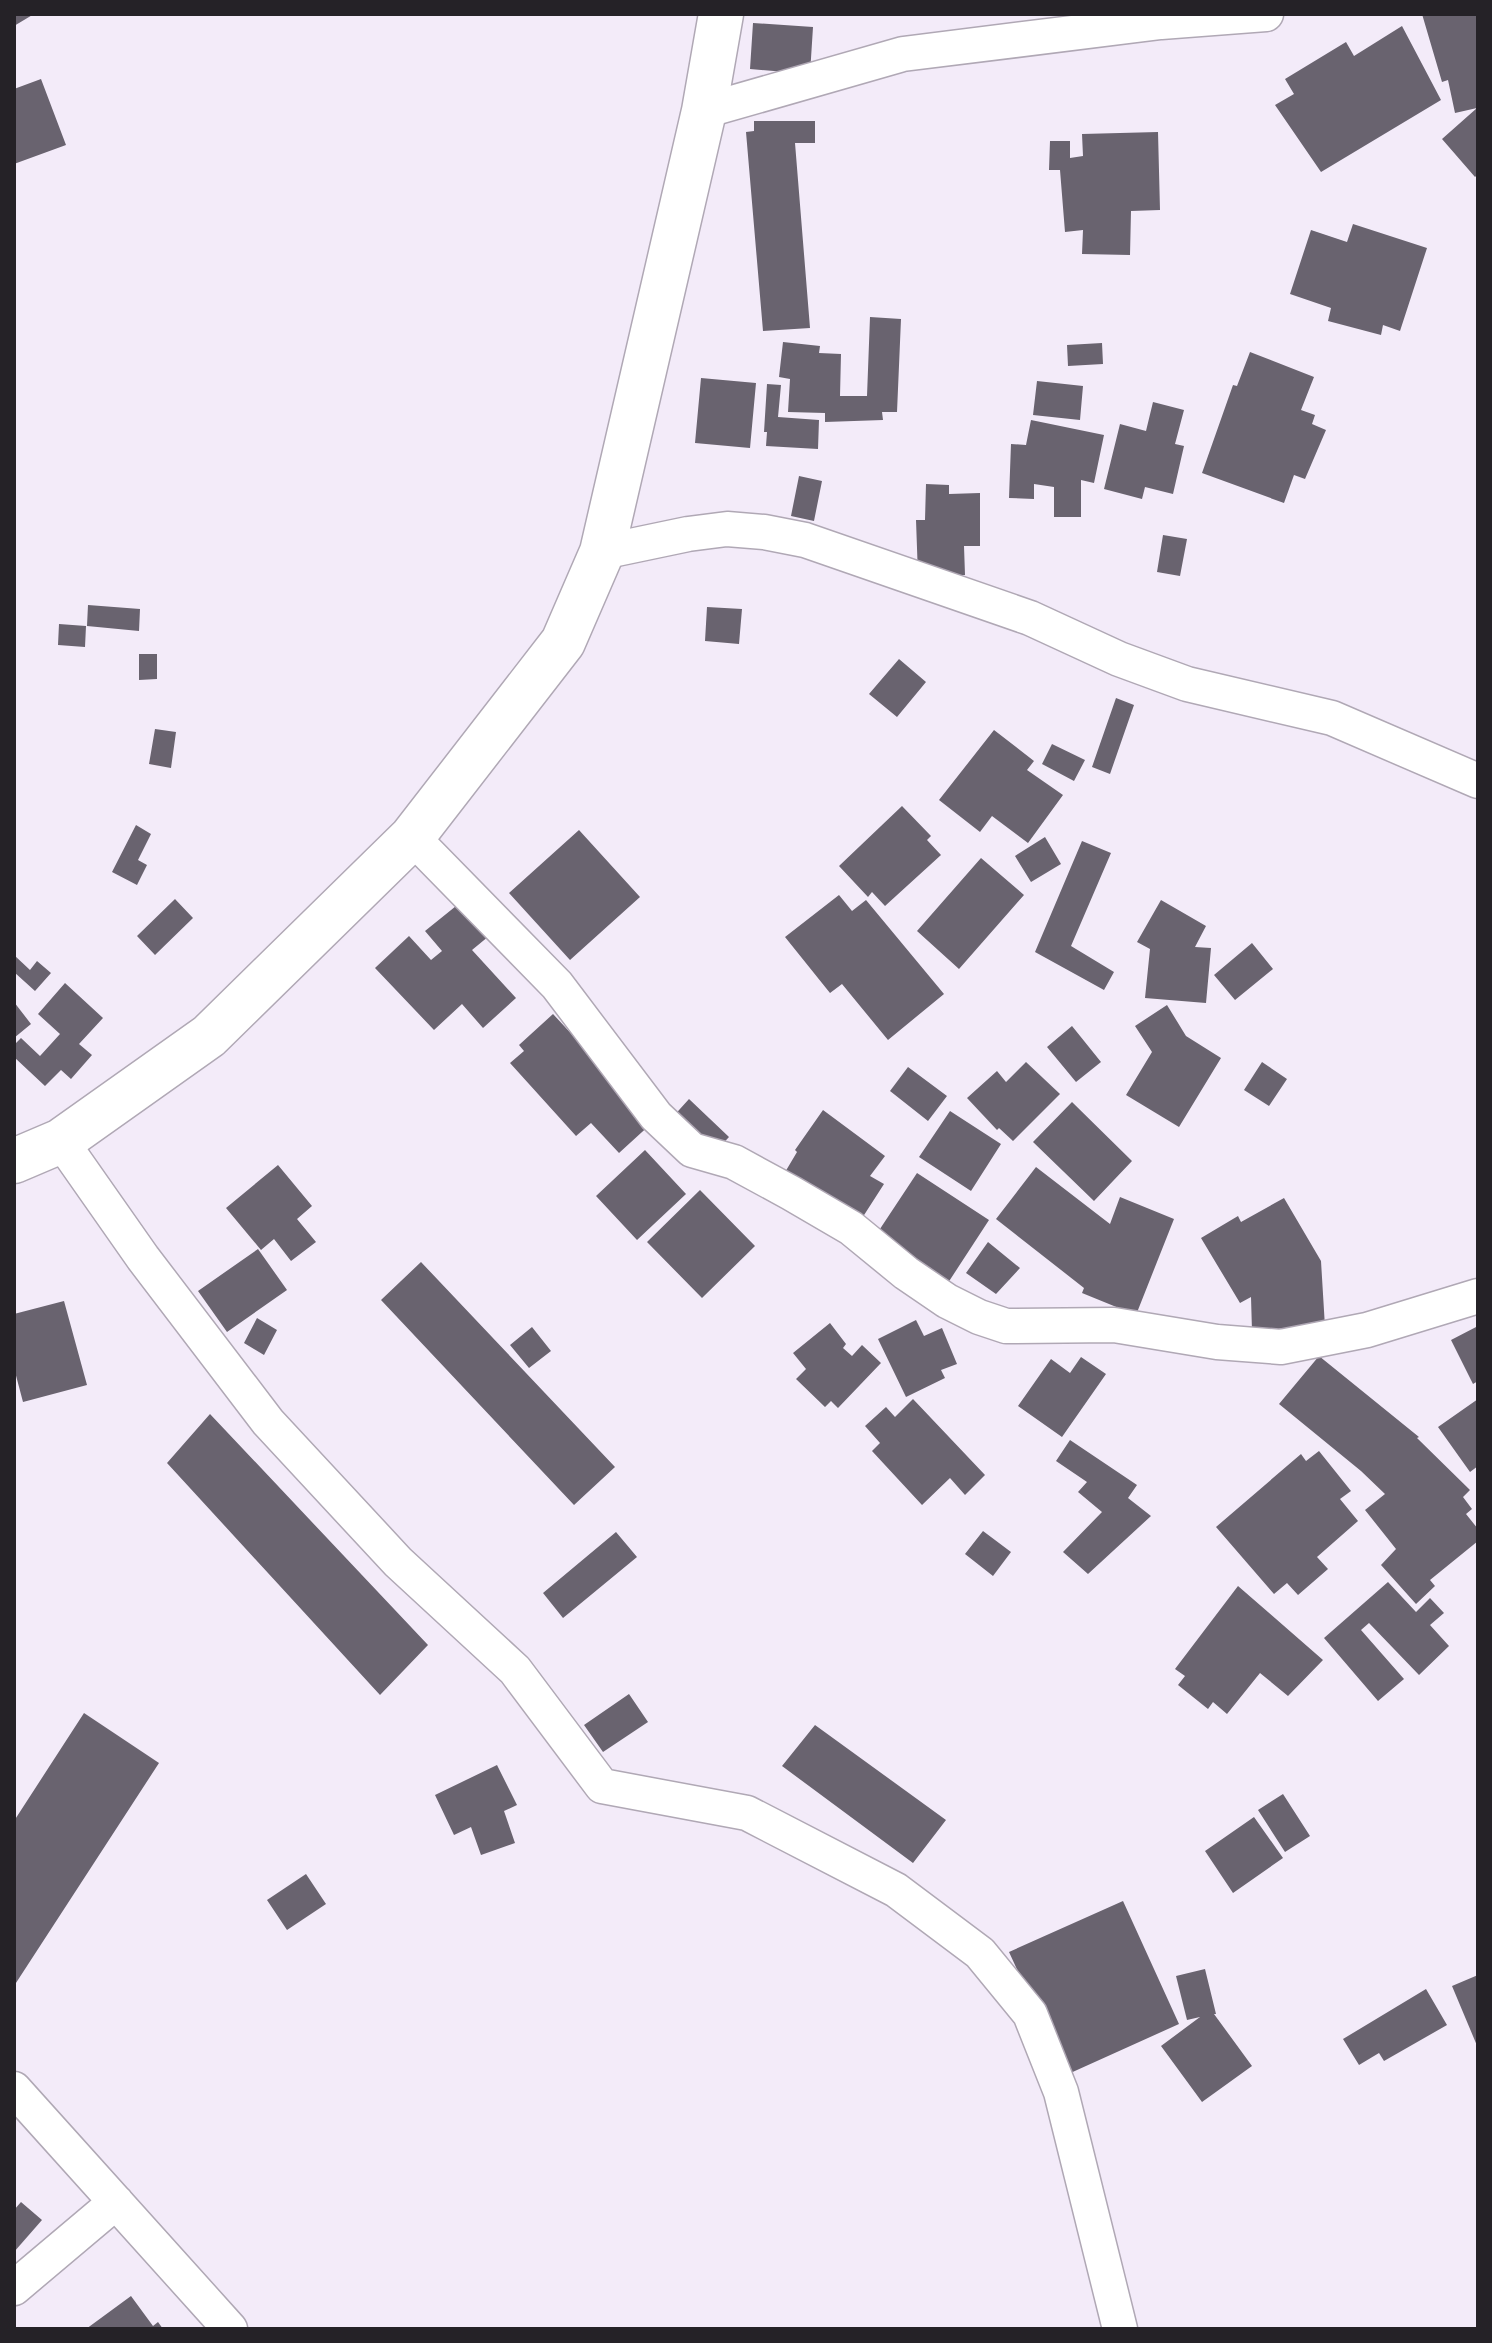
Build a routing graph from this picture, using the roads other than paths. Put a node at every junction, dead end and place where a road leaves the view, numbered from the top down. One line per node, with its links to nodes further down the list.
1 (721, 14): 3 (street)
2 (1266, 14): 3 (street)
3 (704, 111): 4 (street)
4 (602, 552): 5 (street); 6 (street)
5 (1478, 781)
6 (412, 837): 7 (street); 9 (street)
7 (61, 1141): 8 (street); 14 (street)
8 (14, 1161)
9 (1478, 1296)
10 (14, 2089): 11 (street)
11 (116, 2202): 12 (street); 13 (street)
12 (14, 2288)
13 (230, 2329)
14 (1120, 2329)

